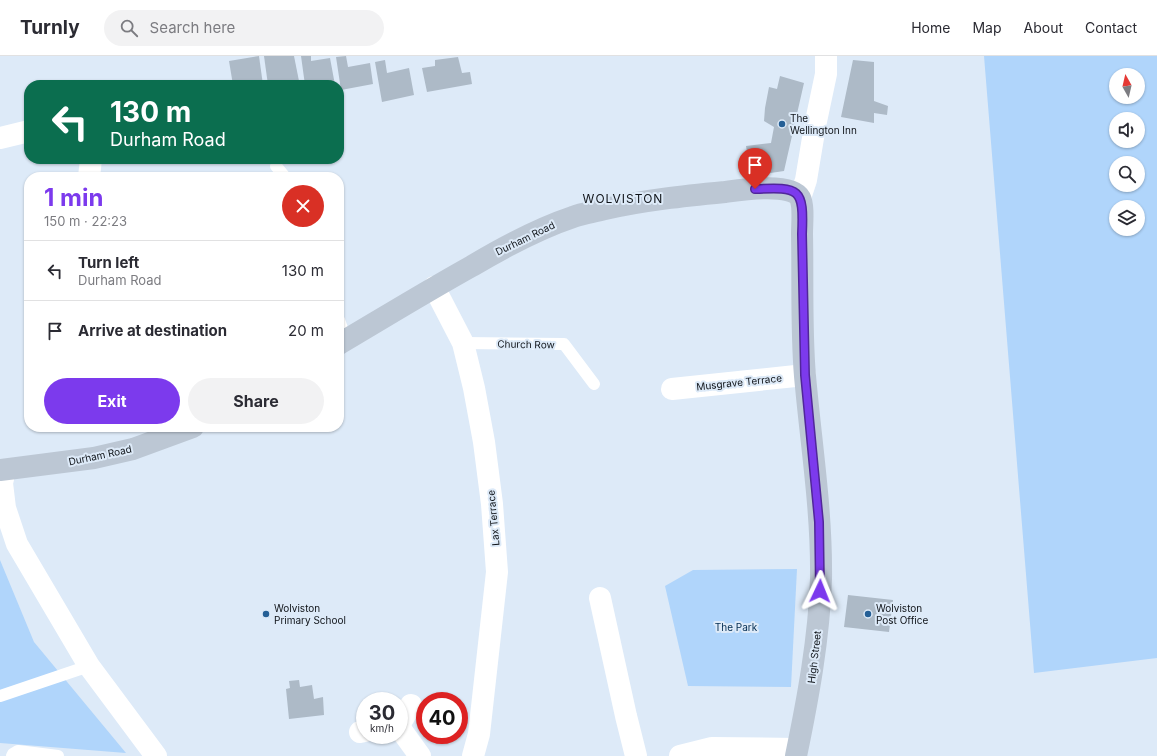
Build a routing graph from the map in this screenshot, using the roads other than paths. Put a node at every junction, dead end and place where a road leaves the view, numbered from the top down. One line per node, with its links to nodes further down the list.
1 (826, 56): 6 (street, High Street)
2 (24, 132): 3 (street)
3 (0, 138)
4 (276, 166): 5 (lane)
5 (281, 172)
6 (800, 198): 7 (street, Durham Road); 10 (street, High Street)
7 (434, 287): 8 (street, Durham Road); 9 (street, Lax Terrace)
8 (344, 341)
9 (463, 343): 11 (lane, Church Row); 26 (street, Lax Terrace)
10 (805, 375): 12 (street, Musgrave Terrace); 21 (street, High Street)
11 (594, 384)
12 (672, 389)
13 (179, 432): 14 (street, Durham Road)
14 (2, 470): 16 (street)
15 (600, 598): 27 (street)
16 (89, 666): 17 (lane); 24 (street)
17 (0, 696)
18 (411, 705): 19 (street)
19 (408, 710)
20 (408, 739): 25 (street)
21 (797, 753): 28 (street)
22 (12, 756): 23 (lane)
23 (58, 756)
24 (156, 756)
25 (420, 756)
26 (473, 756)
27 (636, 756)
28 (680, 756)

